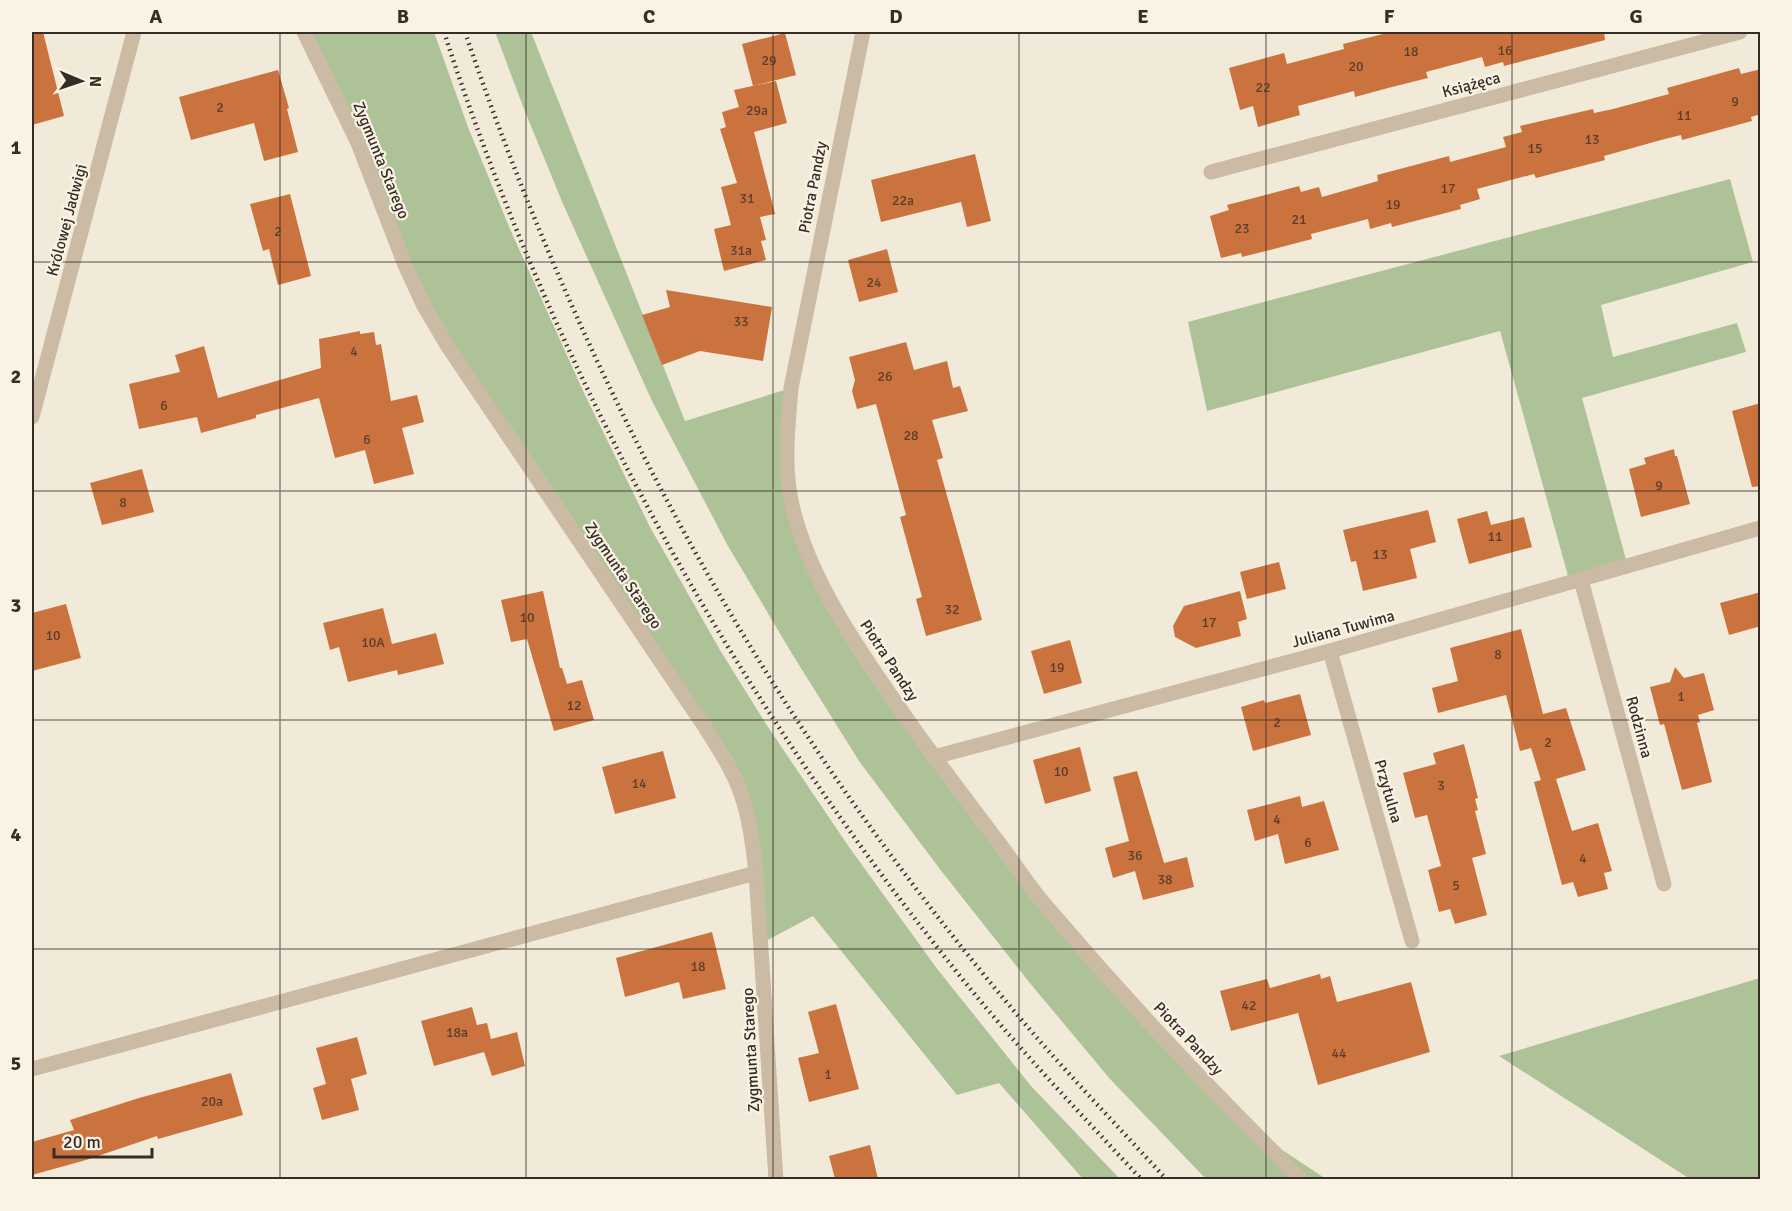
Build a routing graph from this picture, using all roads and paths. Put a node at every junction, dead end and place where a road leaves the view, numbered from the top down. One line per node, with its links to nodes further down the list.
1 (134, 32): 6 (street, Królowej Jadwigi)
2 (304, 32): 11 (street, Zygmunta Starego)
3 (863, 32): 10 (street, Piotra Pandzy)
4 (1740, 32): 5 (street, Książęca)
5 (1211, 172)
6 (32, 417)
7 (1761, 528): 8 (street, Juliana Tuwima)
8 (1581, 580): 9 (street, Juliana Tuwima); 12 (street, Rodzinna)
9 (1330, 651): 10 (street, Juliana Tuwima); 13 (street, Przytulna)
10 (934, 757): 16 (street, Piotra Pandzy)
11 (756, 873): 14 (street); 15 (street, Zygmunta Starego)
12 (1664, 884)
13 (1413, 941)
14 (32, 1069)
15 (776, 1179)
16 (1302, 1179)

